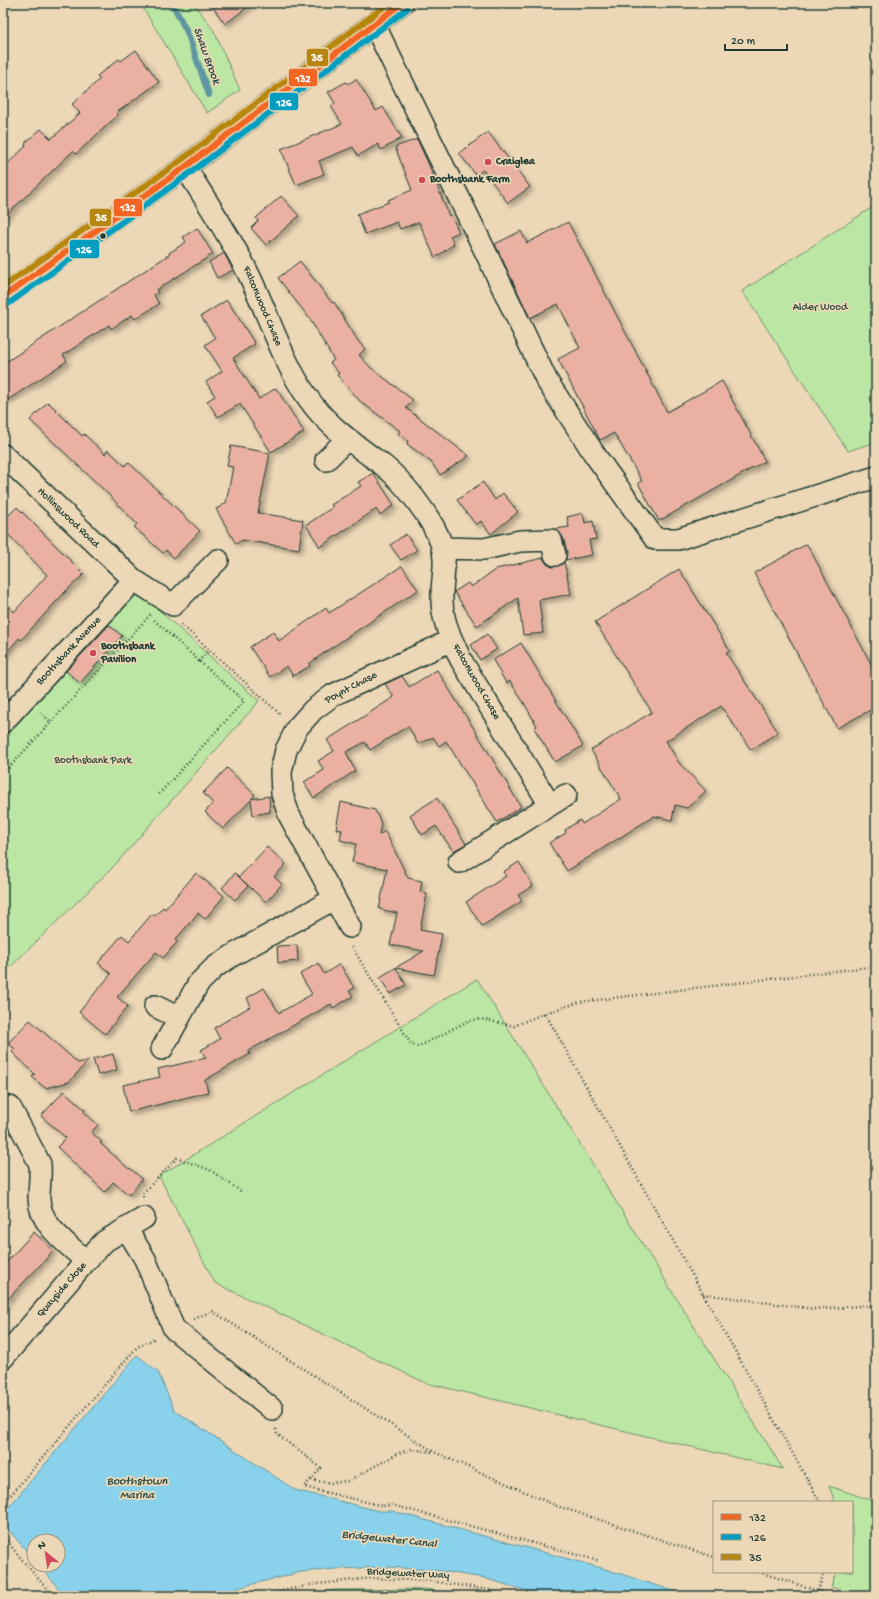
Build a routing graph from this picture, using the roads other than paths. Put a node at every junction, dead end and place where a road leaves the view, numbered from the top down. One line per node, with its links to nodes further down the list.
1 (402, 3): 2 (main road)
2 (374, 24): 3 (main road); 8 (street)
3 (185, 167): 4 (main road); 5 (street, Falconwood Chase)
4 (3, 297)
5 (347, 439): 7 (street); 9 (street, Falconwood Chase)
6 (3, 455): 12 (street, Hollinswood Road)
7 (326, 460)
8 (876, 478)
9 (442, 548): 10 (street); 13 (street, Falconwood Chase)
10 (555, 555)
11 (218, 560): 12 (street, Hollinswood Road)
12 (134, 580): 14 (street, Boothsbank Avenue)
13 (452, 640): 15 (street, Falconwood Chase); 16 (street, Poynt Chase)
14 (3, 722)
15 (459, 862)
16 (334, 899): 17 (street, Poynt Chase); 19 (street)
17 (350, 927)
18 (155, 1006): 19 (street)
19 (179, 1018): 20 (street)
20 (162, 1049)
21 (10, 1107): 24 (street)
22 (144, 1218): 23 (street, Quayside Close)
23 (126, 1228): 24 (street, Quayside Close); 26 (street)
24 (86, 1261): 25 (street, Quayside Close)
25 (3, 1358)
26 (272, 1409)

